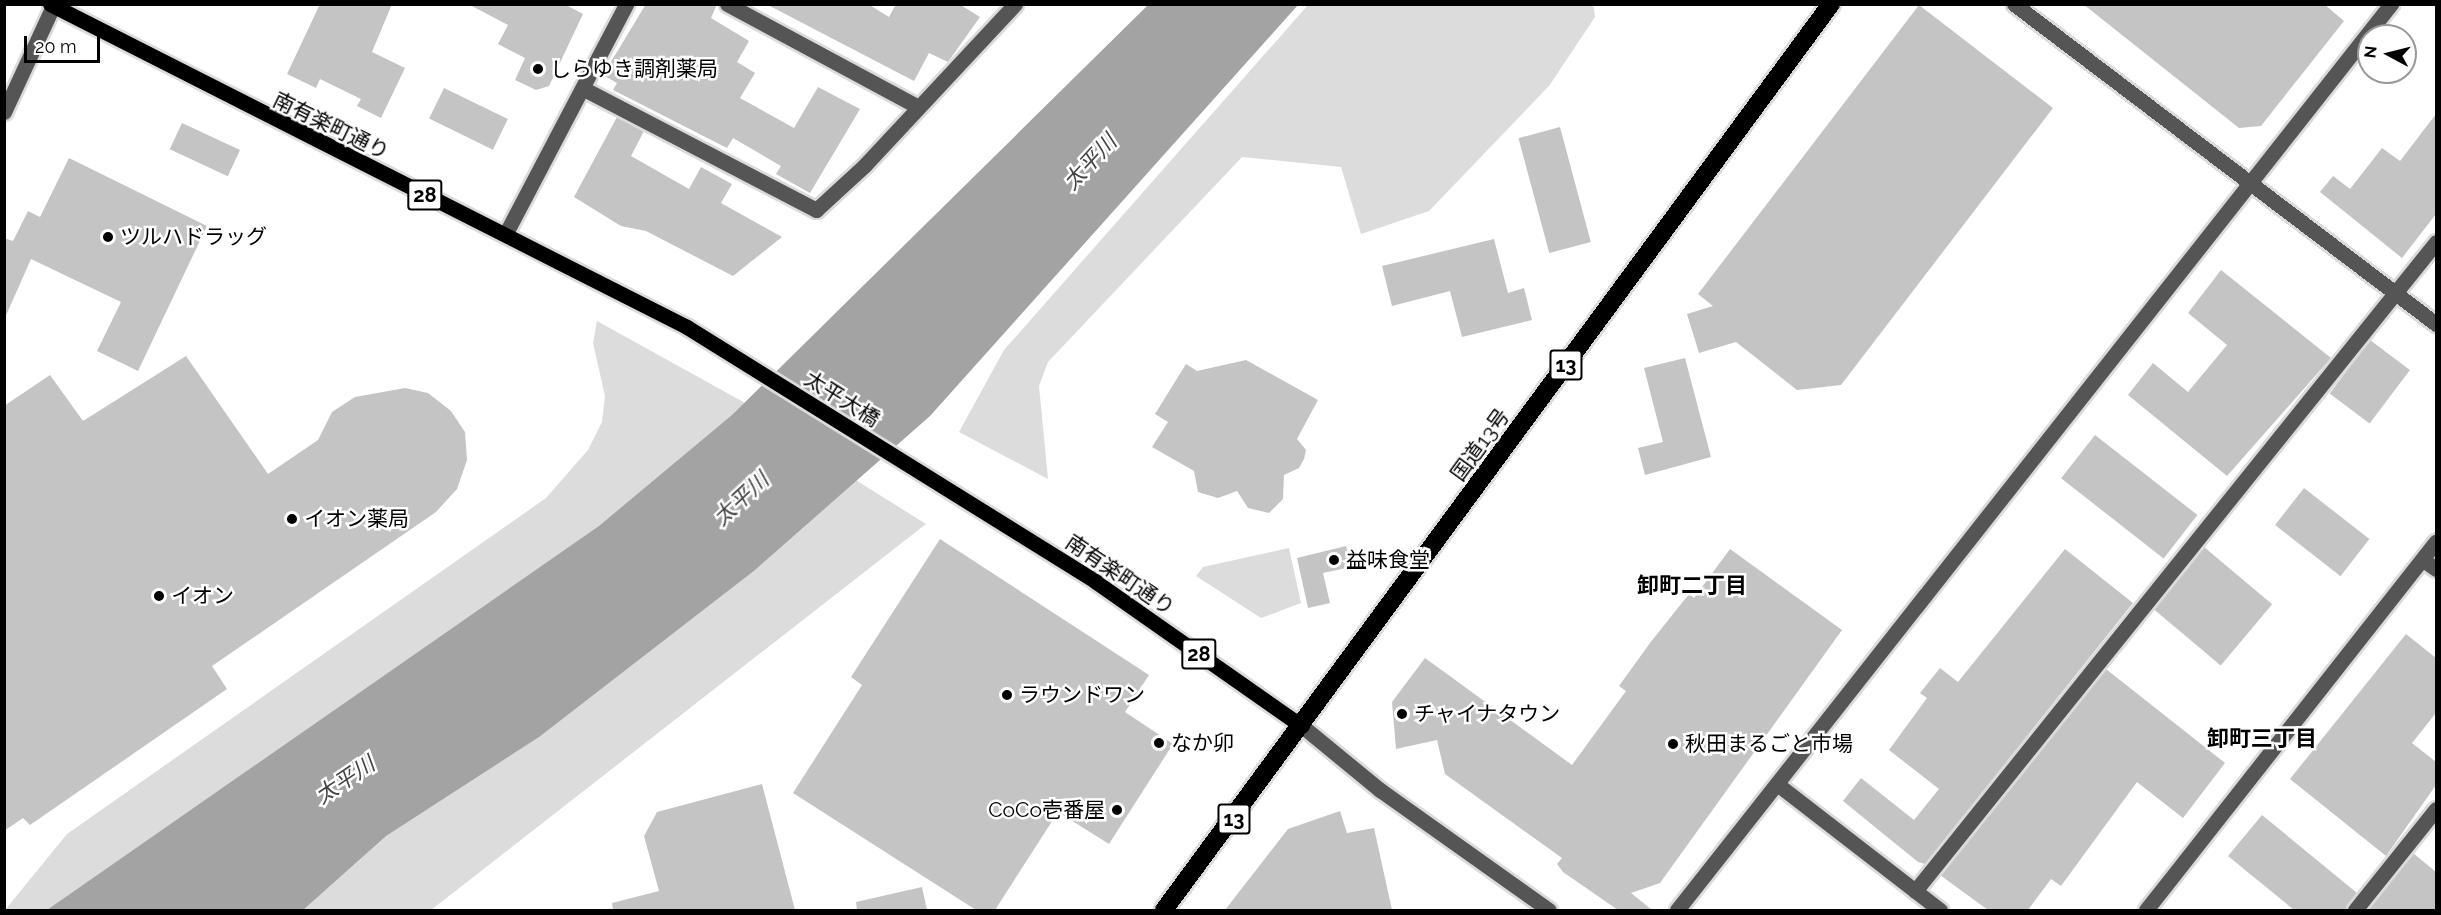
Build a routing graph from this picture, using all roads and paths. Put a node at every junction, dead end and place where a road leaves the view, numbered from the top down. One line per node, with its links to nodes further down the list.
1 (626, 4): 8 (street)
2 (727, 4): 9 (street)
3 (1015, 4): 9 (street)
4 (1831, 4): 21 (highway, 国道13号 / 13)
5 (2014, 4): 11 (street)
6 (2391, 4): 11 (street)
7 (51, 5): 10 (street); 12 (main road, 南有楽町通り / 28)
8 (584, 89): 9 (street); 12 (street)
9 (918, 107)
10 (4, 112)
11 (2252, 182): 14 (street); 22 (street)
12 (506, 234): 16 (main road, 南有楽町通り / 28)
13 (2436, 242): 14 (street)
14 (2397, 294): 15 (street); 24 (street)
15 (2436, 324)
16 (752, 368): 17 (main road, 太平大橋 / 28)
17 (909, 466): 21 (main road, 南有楽町通り / 28)
18 (2436, 541): 19 (street)
19 (2423, 560): 20 (street); 29 (street)
20 (2436, 569)
21 (1302, 726): 25 (highway, 国道13号 / 13); 26 (street)
22 (1777, 784): 24 (street); 27 (street)
23 (2436, 809): 30 (street)
24 (1915, 891): 28 (street)
25 (1164, 910)
26 (1549, 910)
27 (1677, 910)
28 (1940, 910)
29 (2146, 910)
30 (2355, 910)

